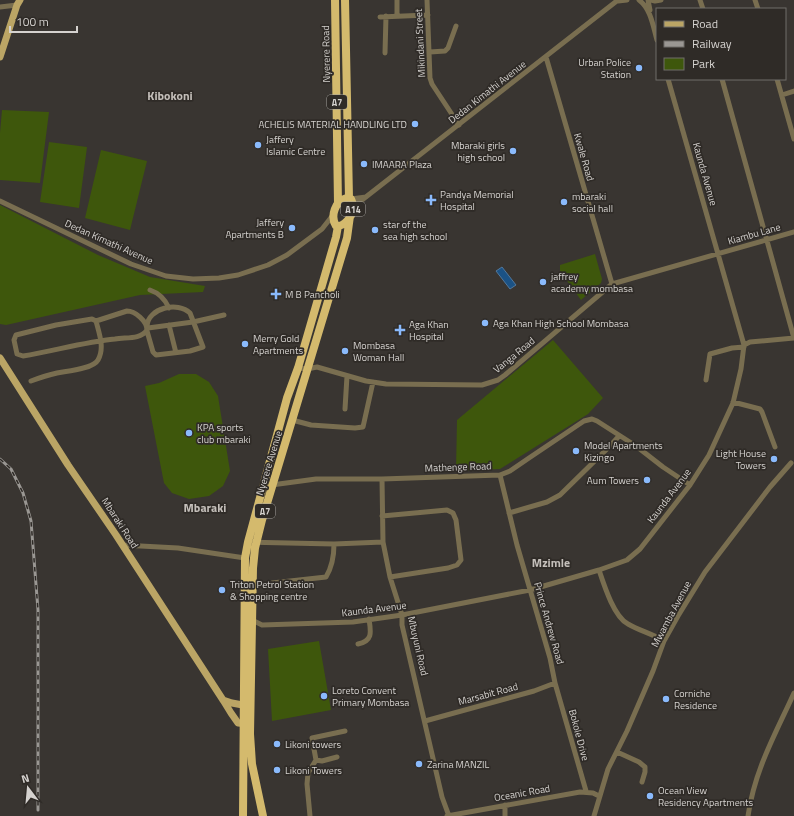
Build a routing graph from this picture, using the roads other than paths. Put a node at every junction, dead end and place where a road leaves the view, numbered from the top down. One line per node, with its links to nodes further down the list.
1 (335, 0): 28 (highway, Nyerere Road / A7)
2 (345, 0): 29 (highway, Nyerere Road / A7)
3 (397, 0): 15 (street)
4 (427, 0): 12 (street, Mikindani Street)
5 (618, 0): 6 (street); 21 (street, Dedan Kimathi Avenue)
6 (627, 0)
7 (639, 0): 16 (street)
8 (650, 0): 9 (street); 16 (street)
9 (661, 0)
10 (18, 3): 11 (street); 22 (main road)
11 (0, 7)
12 (428, 15): 15 (street); 19 (street, Mikindani Street)
13 (380, 16): 14 (street)
14 (386, 16): 15 (street); 20 (street)
15 (397, 16)
16 (651, 17): 18 (street)
17 (456, 26): 19 (street)
18 (656, 36)
19 (430, 52): 32 (street, Mikindani Street)
20 (385, 53)
21 (546, 57): 32 (street, Dedan Kimathi Avenue); 46 (street, Kwale Road)
22 (0, 58)
23 (668, 80): 44 (street, Kaunda Avenue)
24 (724, 80): 43 (street)
25 (777, 80): 27 (street)
26 (794, 91): 27 (street)
27 (782, 95): 33 (street)
28 (337, 98): 29 (highway); 30 (highway, Nyerere Road / A7)
29 (347, 98): 31 (highway, Nyerere Road / A7)
30 (337, 110): 31 (highway); 37 (highway, Nyerere Road / A7)
31 (347, 110): 36 (highway, Nyerere Road / A7)
32 (459, 124): 34 (street, Dedan Kimathi Avenue)
33 (794, 139)
34 (367, 196): 36 (street, Dedan Kimathi Avenue); 36 (street, Dedan Kimathi Avenue)
35 (0, 201): 41 (street, Dedan Kimathi Avenue)
36 (351, 201): 37 (highway, A14); 39 (highway, A14)
37 (338, 204): 38 (highway, A14)
38 (333, 215): 40 (highway, A14); 41 (street)
39 (350, 216): 40 (highway, A14); 47 (highway, Nyerere Avenue / A7)
40 (337, 226): 41 (street); 45 (highway, Nyerere Avenue / A7)
41 (322, 229)
42 (794, 232): 43 (street, Kiambu Lane)
43 (767, 240): 44 (street, Kiambu Lane); 56 (street)
44 (718, 253): 46 (street, Vanga Road); 59 (street, Kaunda Avenue)
45 (323, 283): 47 (highway); 55 (highway, Nyerere Avenue / A7)
46 (612, 284): 70 (street, Vanga Road)
47 (333, 285): 57 (highway, Nyerere Avenue / A7)
48 (150, 290): 49 (street)
49 (169, 308): 52 (street); 54 (street)
50 (224, 315): 52 (street)
51 (96, 321): 54 (street); 58 (street); 58 (street)
52 (192, 322): 53 (street); 60 (street)
53 (169, 325): 54 (street); 60 (street)
54 (147, 328): 58 (street); 60 (street)
55 (307, 338): 57 (highway); 61 (highway, Nyerere Avenue / A7)
56 (794, 338): 59 (street)
57 (316, 340): 63 (highway, Nyerere Avenue / A7)
58 (100, 341): 69 (street)
59 (744, 346): 68 (street); 72 (street, Kaunda Avenue)
60 (176, 353)
61 (302, 356): 63 (street); 65 (highway, Nyerere Avenue / A7)
62 (0, 358): 89 (main road, Mbaraki Road)
63 (310, 360): 64 (street); 66 (highway, Nyerere Avenue / A7)
64 (317, 367): 66 (street, Vanga Road); 67 (street, Vanga Road)
65 (298, 368): 66 (street, Vanga Road); 71 (highway, Nyerere Avenue / A7)
66 (307, 369): 74 (highway, Nyerere Avenue / A7)
67 (347, 376): 70 (street, Vanga Road); 73 (street)
68 (706, 380)
69 (31, 381)
70 (373, 382): 74 (street)
71 (287, 398): 78 (highway); 83 (highway, Nyerere Avenue / A7)
72 (733, 402): 76 (street); 82 (street, Kaunda Avenue)
73 (345, 409)
74 (292, 420): 78 (highway, Nyerere Avenue / A7)
75 (619, 436): 79 (street, Mathenge Road); 82 (street, Mathenge Road); 84 (street)
76 (775, 447)
77 (791, 463): 102 (street, Mwamba Avenue)
78 (276, 473): 81 (highway, Nyerere Avenue / A7)
79 (500, 475): 80 (street, Mathenge Road); 84 (street, Prince Andrew Road)
80 (382, 479): 81 (street, Mathenge Road); 85 (street, Mbuyuni Road)
81 (273, 484): 83 (street, Mathenge Road); 87 (highway, Nyerere Avenue / A7)
82 (690, 484): 93 (street, Kaunda Avenue)
83 (264, 486): 87 (highway, Nyerere Avenue / A7)
84 (509, 513): 96 (street, Prince Andrew Road)
85 (382, 516): 86 (street, Mbuyuni Road); 94 (street)
86 (383, 542): 88 (street); 94 (street, Mbuyuni Road)
87 (252, 543): 88 (street); 90 (highway, Nyerere Avenue / A7); 92 (highway, Nyerere Avenue / A7)
88 (334, 544): 95 (street)
89 (122, 545): 90 (street); 106 (main road, Mbaraki Road)
90 (245, 558): 91 (highway, Nyerere Avenue / A7)
91 (244, 568): 92 (highway); 98 (highway, Nyerere Avenue / A7)
92 (253, 568): 98 (highway, Nyerere Avenue / A7)
93 (599, 570): 96 (street, Kaunda Avenue); 102 (street)
94 (390, 577): 97 (street, Mbuyuni Road)
95 (272, 583)
96 (530, 590): 97 (street, Kaunda Avenue); 104 (street, Prince Andrew Road)
97 (402, 615): 99 (street, Kaunda Avenue); 108 (street, Mbuyuni Road)
98 (248, 619): 100 (street, Kaunda Avenue); 101 (highway, Nyerere Avenue / A7)
99 (369, 620): 100 (street, Kaunda Avenue); 103 (street)
100 (262, 625): 101 (street, Kaunda Avenue)
101 (248, 631): 107 (highway, Nyerere Avenue / A7)
102 (664, 641): 111 (street, Mwamba Avenue)
103 (358, 644)
104 (555, 683): 108 (street, Marsabit Road); 115 (street, Bokole Drive)
105 (794, 693): 124 (street)
106 (223, 700): 107 (main road); 109 (main road, Mbaraki Road)
107 (247, 706): 109 (highway, Nyerere Avenue / A7)
108 (425, 721): 121 (street, Mbuyuni Road)
109 (247, 724): 118 (highway, Nyerere Avenue / A7); 119 (highway, Nyerere Avenue / A7)
110 (345, 731): 113 (street)
111 (617, 752): 114 (street); 116 (street, Mwamba Avenue)
112 (337, 757): 113 (street)
113 (316, 760): 120 (street)
114 (642, 782)
115 (586, 791): 116 (street); 117 (street, Oceanic Road)
116 (599, 796): 123 (street, Mwamba Avenue)
117 (505, 806): 121 (street, Oceanic Road); 122 (street)
118 (243, 816)
119 (263, 816)
120 (310, 816)
121 (448, 816)
122 (505, 816)
123 (594, 816)
124 (748, 816)

